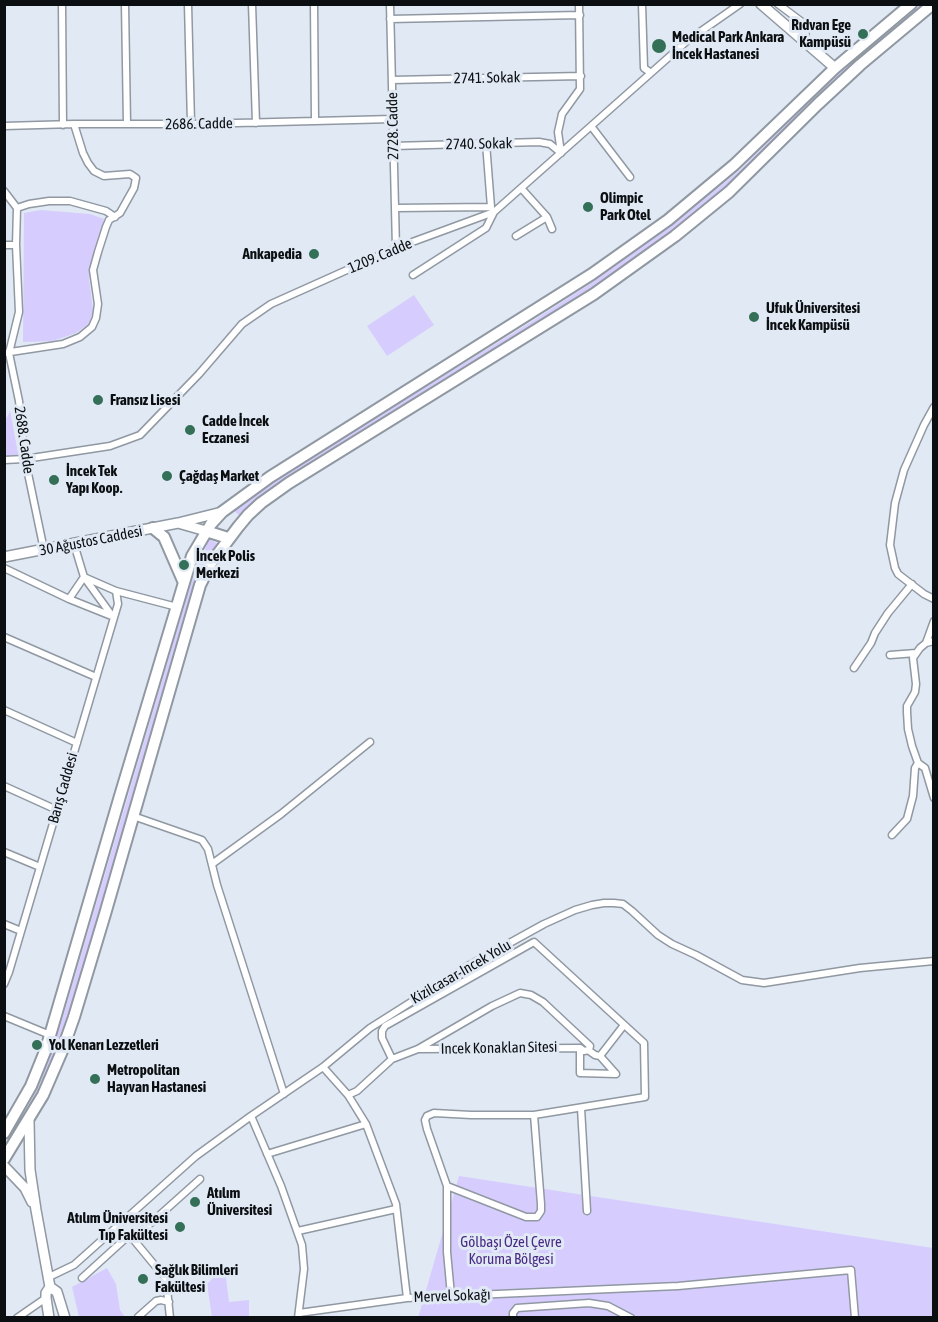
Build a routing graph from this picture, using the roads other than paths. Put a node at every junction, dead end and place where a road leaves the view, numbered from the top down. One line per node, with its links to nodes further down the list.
1 (62, 4): 24 (street)
2 (125, 4): 26 (street)
3 (189, 4): 27 (street)
4 (252, 4): 23 (street)
5 (314, 4): 22 (street)
6 (390, 4): 15 (street, 2728. Cadde)
7 (579, 4): 14 (street)
8 (642, 4): 18 (street)
9 (740, 4): 18 (street, 1209. Cadde)
10 (778, 4): 16 (street)
11 (911, 4): 17 (main road)
12 (933, 4): 53 (main road)
13 (765, 5): 16 (main road)
14 (580, 15): 15 (street); 19 (street)
15 (390, 19): 20 (street, 2728. Cadde)
16 (806, 42): 17 (main road)
17 (836, 68): 51 (main road)
18 (651, 73): 29 (street, 1209. Cadde)
19 (581, 76): 20 (street, 2741. Sokak); 32 (street)
20 (392, 80): 21 (street, 2728. Cadde)
21 (393, 119): 22 (street, 2686. Cadde); 31 (street, 2728. Cadde)
22 (315, 121): 23 (street, 2686. Cadde)
23 (256, 123): 27 (street, 2686. Cadde)
24 (63, 124): 25 (street, 2686. Cadde); 28 (street, 2686. Cadde)
25 (74, 124): 26 (street, 2686. Cadde); 39 (street)
26 (127, 124): 27 (street, 2686. Cadde)
27 (191, 124)
28 (4, 126)
29 (591, 126): 32 (street, 1209. Cadde); 33 (street)
30 (486, 143): 31 (street, 2740. Sokak); 32 (street, 2740. Sokak); 37 (street)
31 (393, 146): 37 (street, 2728. Cadde)
32 (561, 153): 34 (street, 1209. Cadde)
33 (630, 177)
34 (521, 188): 38 (street, 1209. Cadde); 40 (street)
35 (4, 191): 36 (street)
36 (17, 208): 39 (street); 44 (street, 2688. Cadde)
37 (395, 208): 45 (street, 2728. Cadde)
38 (494, 212): 45 (street, 1209. Cadde); 46 (street)
39 (115, 216): 47 (street)
40 (547, 218): 41 (street); 42 (street)
41 (552, 229)
42 (516, 236)
43 (4, 244): 44 (street)
44 (16, 245): 47 (street, 2688. Cadde)
45 (396, 248): 49 (street, 1209. Cadde)
46 (413, 275)
47 (7, 353): 49 (street, 2688. Cadde)
48 (933, 407): 63 (street)
49 (25, 459): 50 (street, 1209. Cadde); 58 (street, 2688. Cadde)
50 (4, 460)
51 (222, 512): 52 (main road, 30 Ağustos Caddesi); 53 (main road); 55 (main road)
52 (178, 524): 54 (main road, 30 Ağustos Caddesi); 55 (main road, 30 Ağustos Caddesi)
53 (238, 527): 56 (main road)
54 (153, 528): 57 (main road, 30 Ağustos Caddesi); 62 (main road)
55 (206, 531): 56 (main road); 62 (main road)
56 (228, 538): 83 (main road)
57 (74, 544): 58 (main road, 30 Ağustos Caddesi); 61 (street)
58 (44, 550): 59 (main road, 30 Ağustos Caddesi)
59 (4, 557)
60 (4, 568): 65 (street)
61 (84, 577): 64 (street); 65 (street); 68 (street)
62 (184, 583): 67 (main road)
63 (912, 584): 66 (street); 74 (street)
64 (116, 591): 67 (street); 68 (street, Barış Caddesi)
65 (69, 599): 68 (street)
66 (933, 599)
67 (177, 608): 94 (main road)
68 (114, 617): 75 (street, Barış Caddesi)
69 (933, 621): 71 (street)
70 (4, 637): 75 (street)
71 (930, 642): 72 (street)
72 (916, 653): 73 (street); 79 (street)
73 (890, 655)
74 (854, 668)
75 (96, 677): 78 (street, Barış Caddesi)
76 (4, 710): 78 (street)
77 (370, 742): 86 (street)
78 (77, 743): 82 (street, Barış Caddesi)
79 (918, 762): 81 (street); 84 (street)
80 (4, 786): 82 (street)
81 (933, 798)
82 (57, 810): 87 (street, Barış Caddesi)
83 (133, 816): 86 (street); 106 (main road)
84 (892, 835)
85 (4, 852): 87 (street)
86 (212, 864): 101 (street)
87 (40, 867): 89 (street, Barış Caddesi)
88 (4, 924): 89 (street)
89 (21, 931): 91 (street, Barış Caddesi)
90 (933, 961): 100 (street, Kizilcasar-Incek Yolu)
91 (4, 984)
92 (4, 1016): 94 (street)
93 (624, 1025): 98 (street); 99 (street); 103 (street)
94 (50, 1035): 108 (main road)
95 (580, 1048): 96 (street, Incek Konaklan Sitesi); 97 (street, Incek Konaklan Sitesi); 98 (street)
96 (418, 1049): 97 (street); 99 (street)
97 (588, 1050): 98 (street)
98 (600, 1056)
99 (392, 1059): 102 (street)
100 (323, 1067): 101 (street, Kizilcasar-Incek Yolu); 102 (street)
101 (284, 1094): 105 (street, Kizilcasar-Incek Yolu)
102 (348, 1095): 107 (street)
103 (581, 1107): 104 (street); 116 (street)
104 (534, 1115): 113 (street); 113 (street)
105 (251, 1116): 109 (street); 120 (street, Kizilcasar-Incek Yolu)
106 (29, 1120): 110 (main road); 115 (main road)
107 (366, 1124): 109 (street); 114 (street)
108 (4, 1133)
109 (267, 1154): 117 (street)
110 (4, 1159)
111 (4, 1166): 115 (main road)
112 (200, 1179): 118 (street)
113 (447, 1186): 121 (street)
114 (396, 1209): 117 (street); 123 (street)
115 (36, 1210): 120 (main road)
116 (587, 1211)
117 (298, 1231): 125 (street)
118 (133, 1239): 119 (street); 124 (street)
119 (82, 1278)
120 (50, 1282): 122 (main road); 128 (main road)
121 (451, 1295): 123 (street, Mervel Sokağı); 133 (street, Mervel Sokağı)
122 (46, 1298): 126 (street); 127 (main road)
123 (407, 1298): 125 (street, Mervel Sokağı)
124 (169, 1302): 129 (street); 130 (street)
125 (299, 1315)
126 (17, 1317)
127 (50, 1317)
128 (65, 1317)
129 (138, 1317)
130 (170, 1317)
131 (513, 1317): 132 (street)
132 (631, 1317)
133 (855, 1317)

